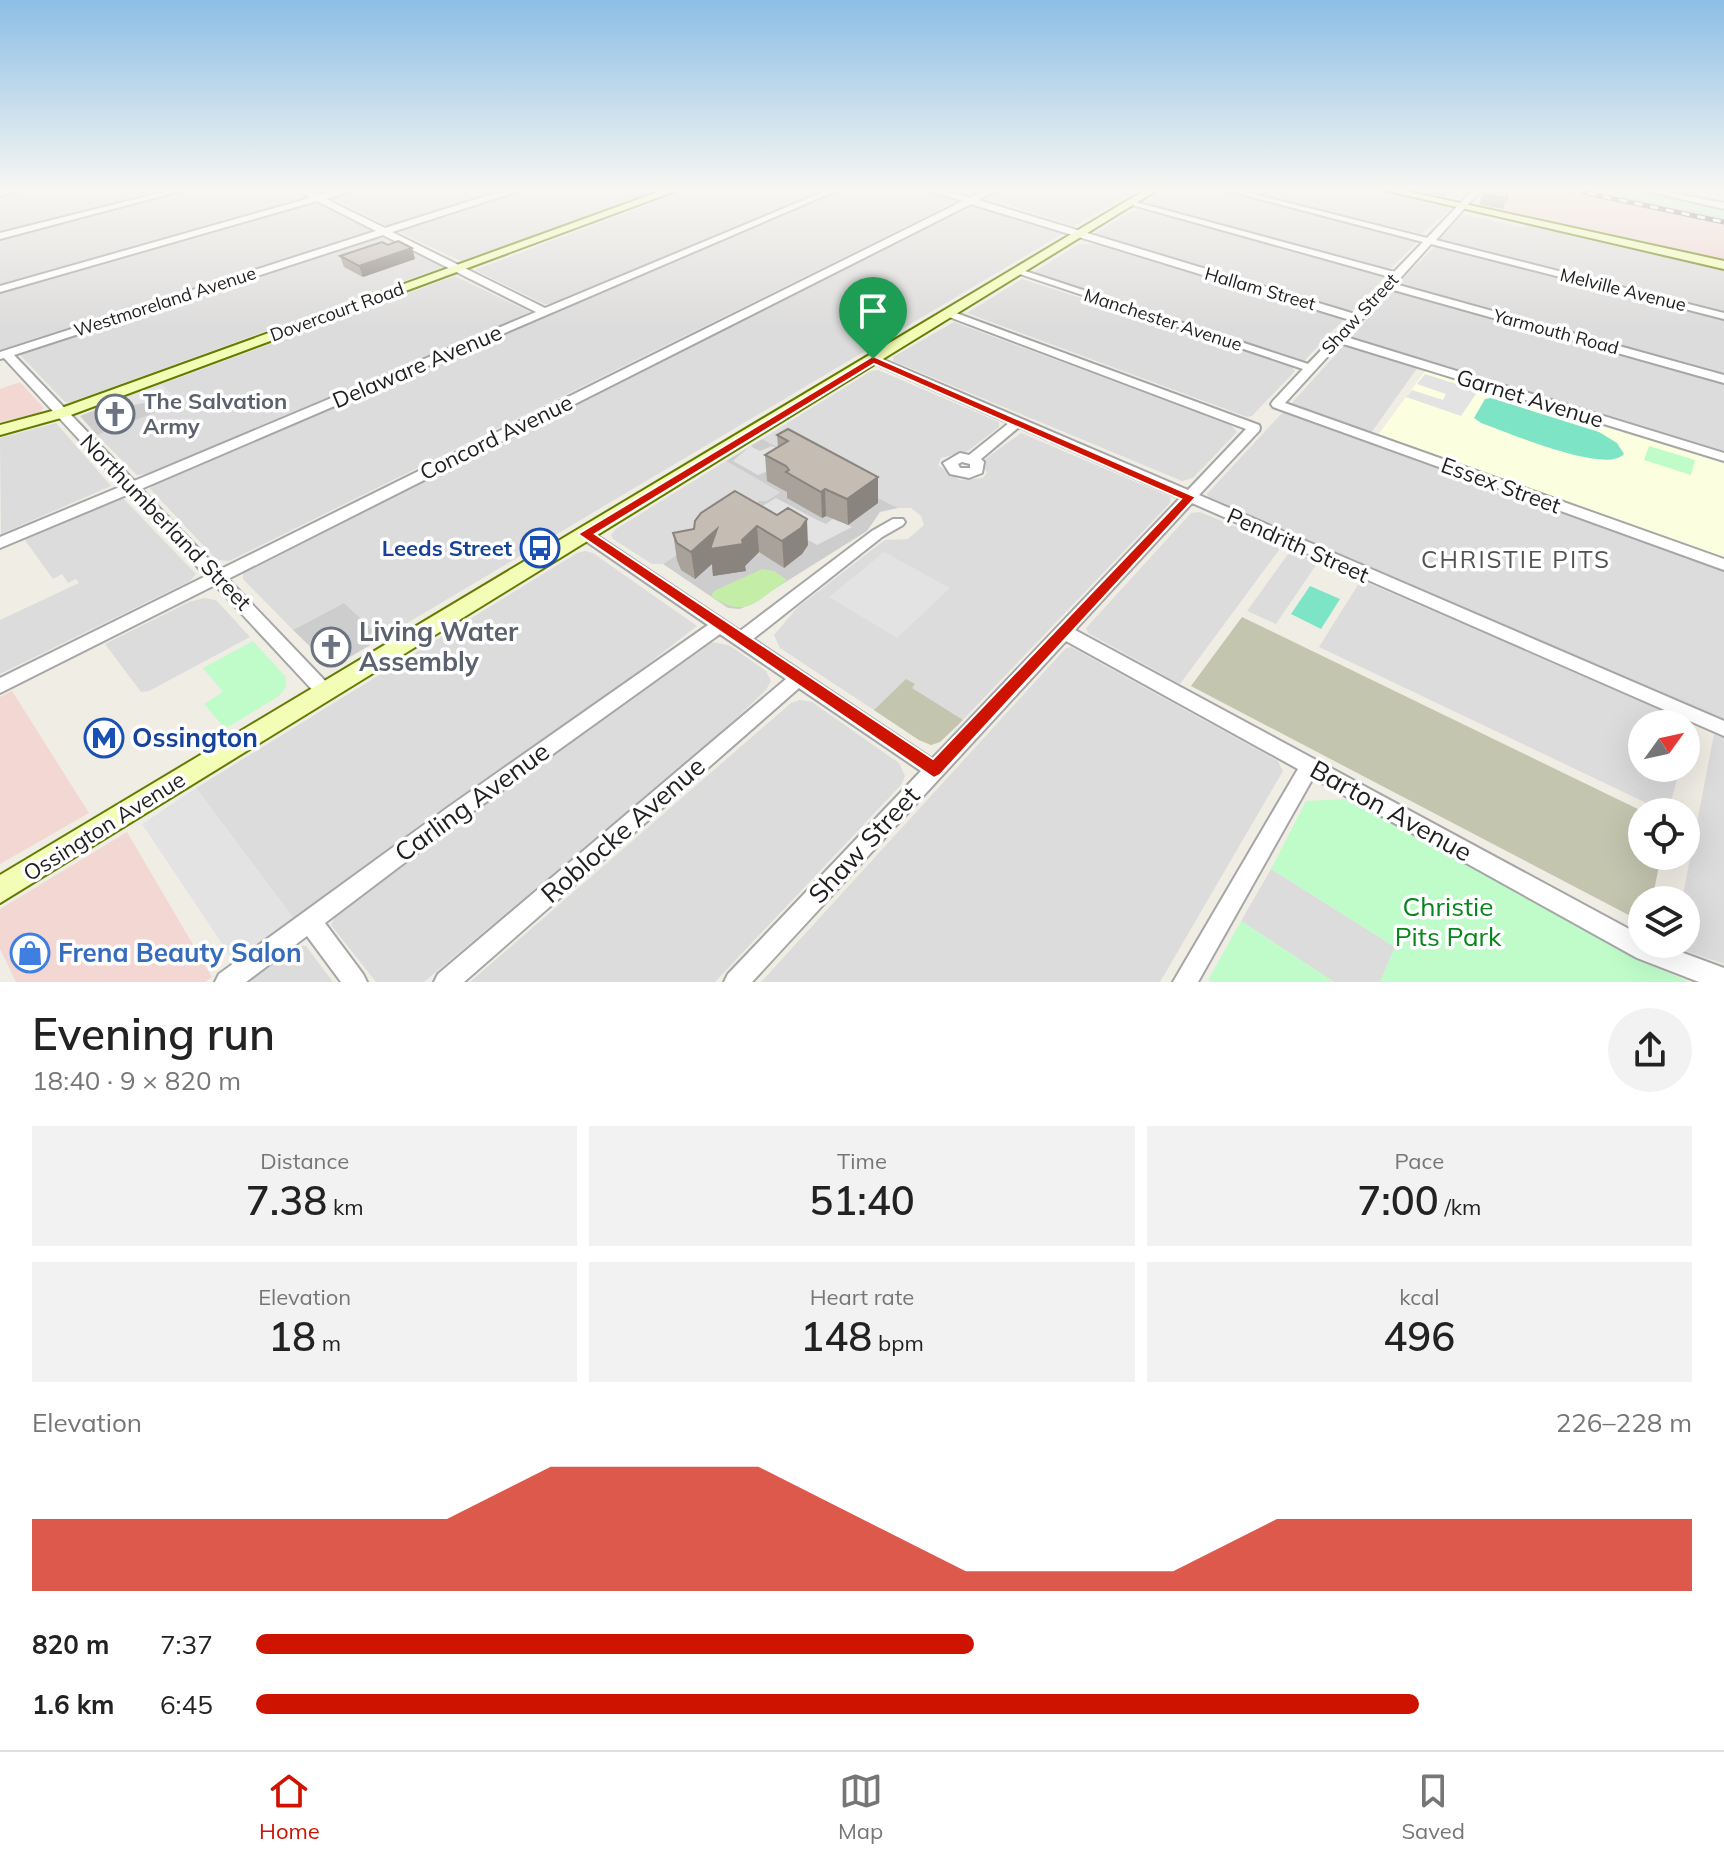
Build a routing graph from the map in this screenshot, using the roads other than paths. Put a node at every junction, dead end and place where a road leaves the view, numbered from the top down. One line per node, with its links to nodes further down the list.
1 (184, 236): 19 (street)
2 (369, 236): 25 (street, Westmoreland Avenue)
3 (394, 236): 15 (street)
4 (547, 236): 15 (street, Dovercourt Road)
5 (725, 236): 20 (street, Delaware Avenue)
6 (899, 236): 41 (street, Concord Avenue)
7 (1074, 236): 16 (street, Ossington Avenue)
8 (1088, 236): 23 (street, Hallam Street)
9 (1249, 236): 17 (street)
10 (1409, 236): 13 (street, Melville Avenue)
11 (1434, 236): 13 (street, Shaw Street)
12 (1594, 236): 14 (street)
13 (1429, 241): 17 (street, Shaw Street); 22 (street, Melville Avenue)
14 (1724, 265)
15 (458, 268): 20 (street); 30 (street, Dovercourt Road)
16 (1016, 271): 21 (street, Ossington Avenue); 27 (street, Manchester Avenue)
17 (1396, 276): 18 (street, Shaw Street)
18 (1387, 285): 23 (street, Shaw Street); 28 (street, Yarmouth Road)
19 (0, 289)
20 (544, 312): 35 (street, Delaware Avenue)
21 (948, 313): 26 (street, Ossington Avenue); 36 (street, Shaw Street)
22 (1724, 316)
23 (1356, 318): 24 (street, Shaw Street)
24 (1337, 338): 27 (street, Shaw Street); 33 (street, Garnet Avenue)
25 (3, 355): 30 (street, Northumberland Street)
26 (873, 359): 31 (street, Pendrith Street); 38 (street, Ossington Avenue)
27 (1310, 368): 29 (street, Shaw Street)
28 (1724, 379)
29 (1277, 404): 40 (street, Essex Street)
30 (62, 413): 32 (street, Dovercourt Road); 35 (street, Northumberland Street)
31 (1018, 422): 34 (street); 36 (street, Pendrith Street)
32 (0, 430)
33 (1724, 457)
34 (973, 459)
35 (130, 487): 39 (street, Delaware Avenue); 41 (street, Northumberland Street)
36 (1189, 497): 43 (street, Shaw Street); 48 (street, Pendrith Street)
37 (898, 522): 44 (street)
38 (585, 534): 42 (street); 47 (street, Ossington Avenue)
39 (0, 543)
40 (1724, 565)
41 (217, 577): 46 (street, Concord Avenue); 47 (street, Northumberland Street)
42 (720, 625): 44 (street); 52 (street, Carling Avenue)
43 (1064, 632): 49 (street, Barton Avenue); 50 (street, Shaw Street)
44 (741, 639): 45 (street)
45 (798, 678): 50 (street); 56 (street, Roblocke Avenue)
46 (0, 686)
47 (324, 691): 51 (street, Ossington Avenue)
48 (1724, 729)
49 (1310, 766): 53 (street, Barton Avenue); 58 (street)
50 (934, 770): 57 (street, Shaw Street)
51 (0, 890)
52 (310, 921): 54 (street, Carling Avenue); 55 (street)
53 (1724, 980)
54 (227, 982)
55 (355, 982)
56 (446, 982)
57 (736, 982)
58 (1185, 982)

